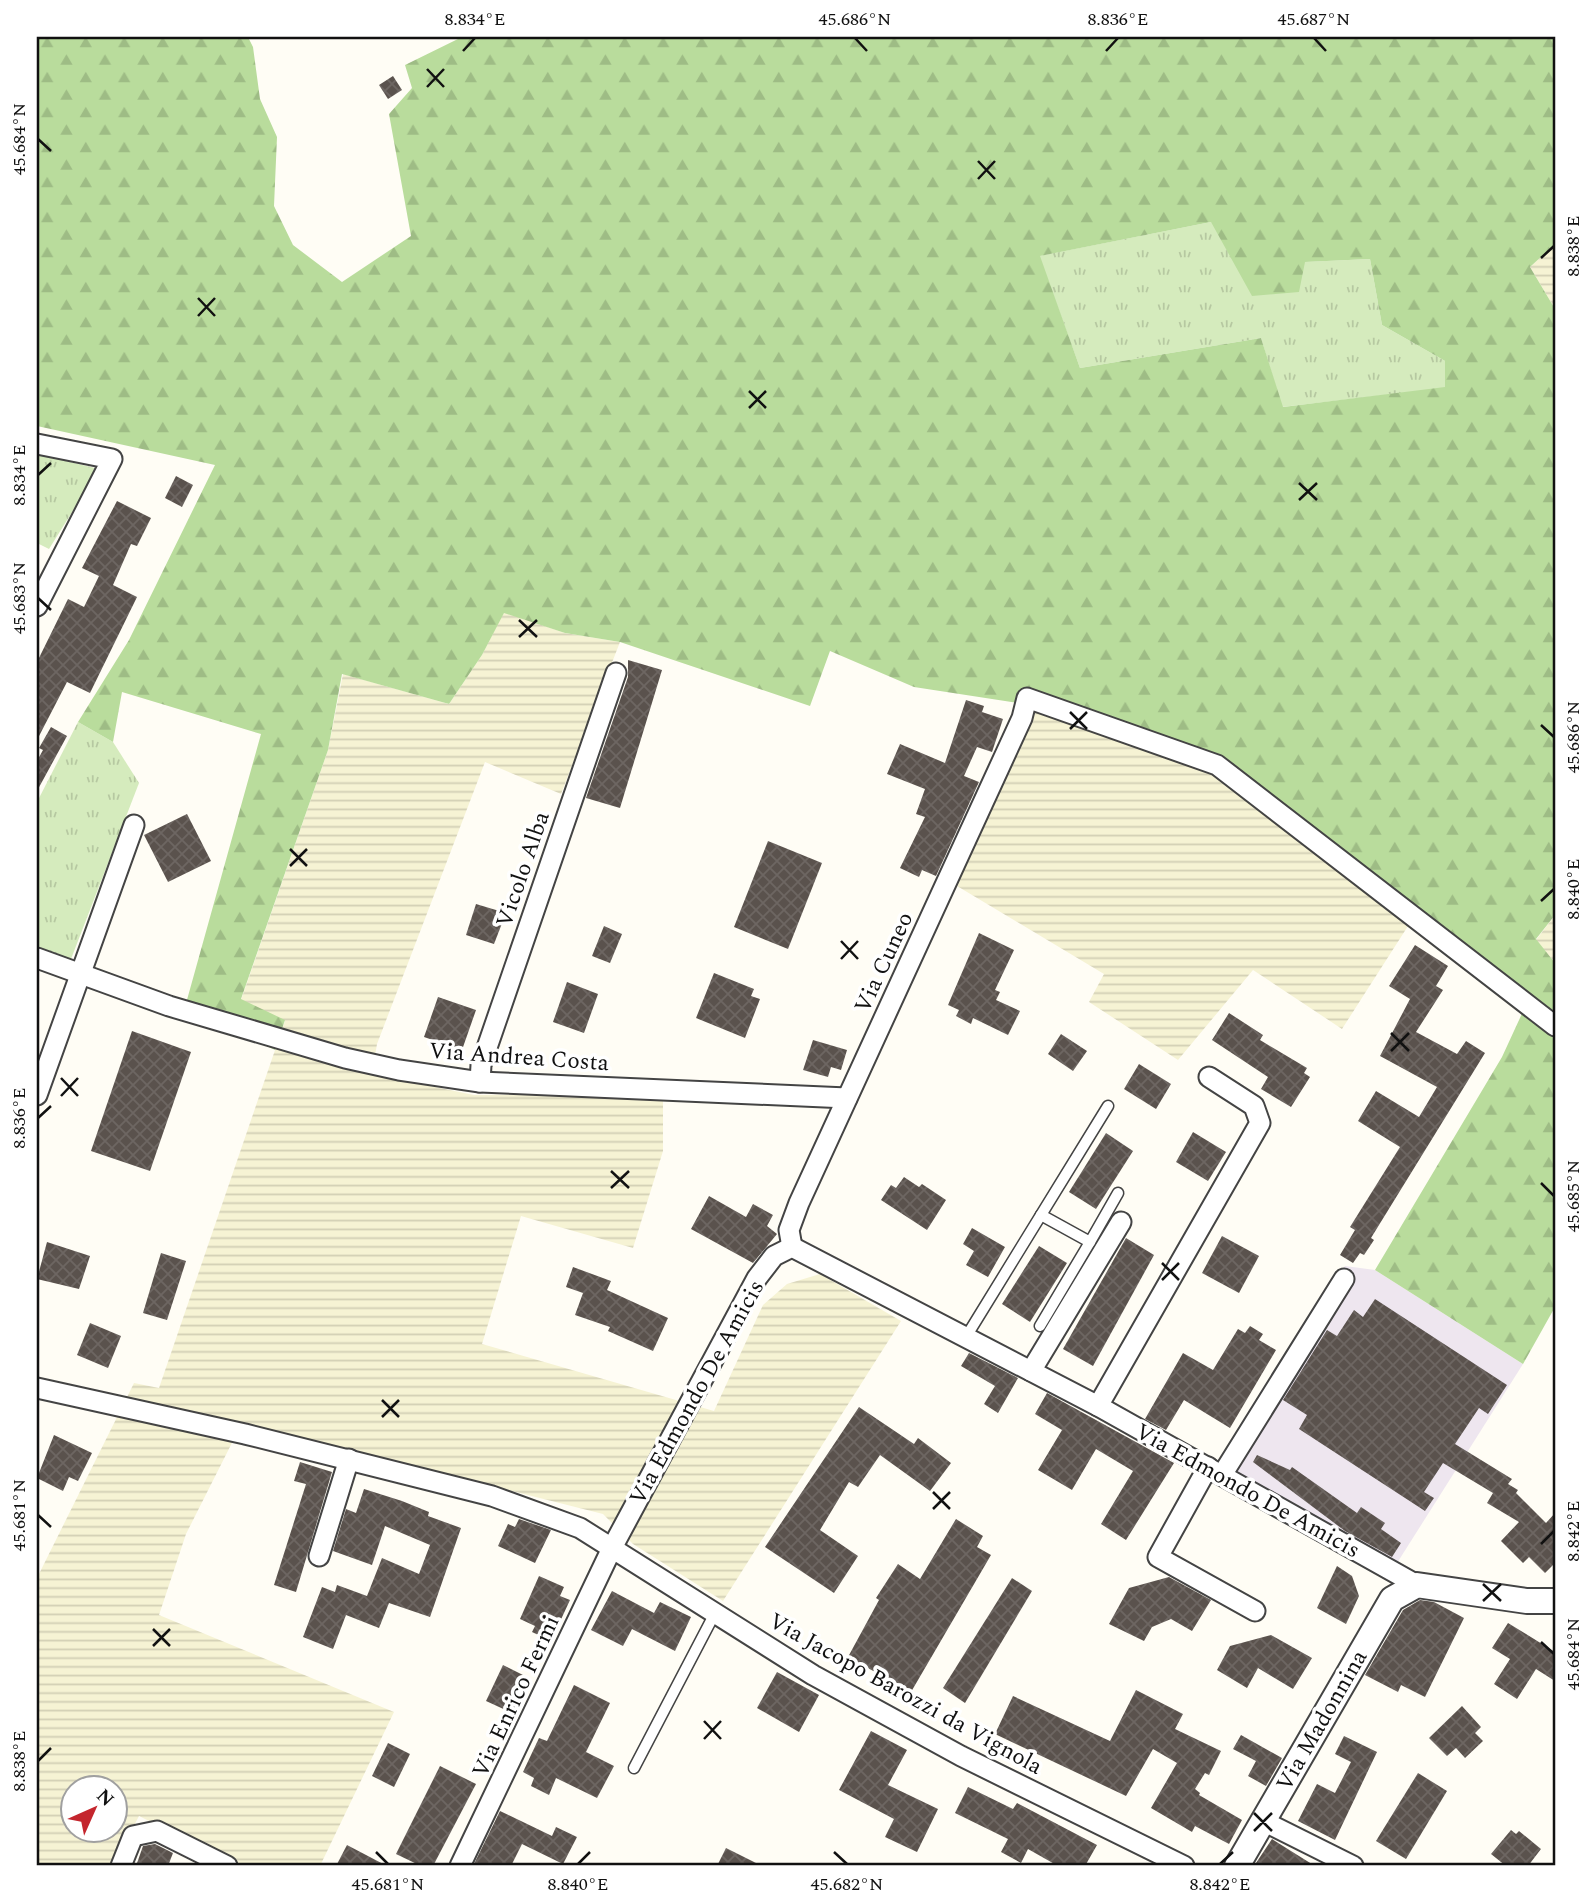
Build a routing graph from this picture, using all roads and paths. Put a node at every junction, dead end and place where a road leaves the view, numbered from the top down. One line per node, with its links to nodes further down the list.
1 (37, 444): 2 (street)
2 (37, 606)
3 (616, 673): 9 (street, Vicolo Alba)
4 (134, 825): 6 (street)
5 (37, 958): 6 (street, Via Andrea Costa)
6 (80, 972): 9 (street, Via Andrea Costa); 10 (street)
7 (1555, 1026): 11 (street, Via Cuneo)
8 (1209, 1077): 23 (street)
9 (480, 1082): 11 (street, Via Andrea Costa)
10 (37, 1095)
11 (847, 1098): 17 (street, Via Cuneo)
12 (1108, 1106): 14 (lane)
13 (1118, 1193): 16 (lane)
14 (1041, 1214): 16 (lane); 20 (lane)
15 (1121, 1222): 21 (street)
16 (1090, 1242): 19 (lane)
17 (792, 1247): 20 (street, Via Edmondo De Amicis); 26 (street, Via Edmondo De Amicis)
18 (1344, 1279): 25 (street)
19 (1040, 1326)
20 (966, 1337): 21 (street, Via Edmondo De Amicis)
21 (1031, 1371): 23 (street, Via Edmondo De Amicis)
22 (37, 1388): 24 (street)
23 (1098, 1406): 25 (street, Via Edmondo De Amicis)
24 (349, 1460): 26 (street); 27 (street)
25 (1215, 1471): 28 (street, Via Edmondo De Amicis); 30 (street)
26 (613, 1546): 31 (street, Via Jacopo Barozzi da Vignola); 36 (street, Via Enrico Fermi)
27 (319, 1556)
28 (1417, 1585): 29 (street, Via Edmondo De Amicis); 33 (street, Via Madonnina)
29 (1555, 1601)
30 (1255, 1611)
31 (715, 1612): 32 (lane); 37 (street, Via Jacopo Barozzi da Vignola)
32 (634, 1768)
33 (1263, 1821): 38 (street, Via Madonnina); 39 (street)
34 (121, 1866): 35 (street)
35 (227, 1866)
36 (460, 1866)
37 (1184, 1866)
38 (1237, 1866)
39 (1353, 1866)

